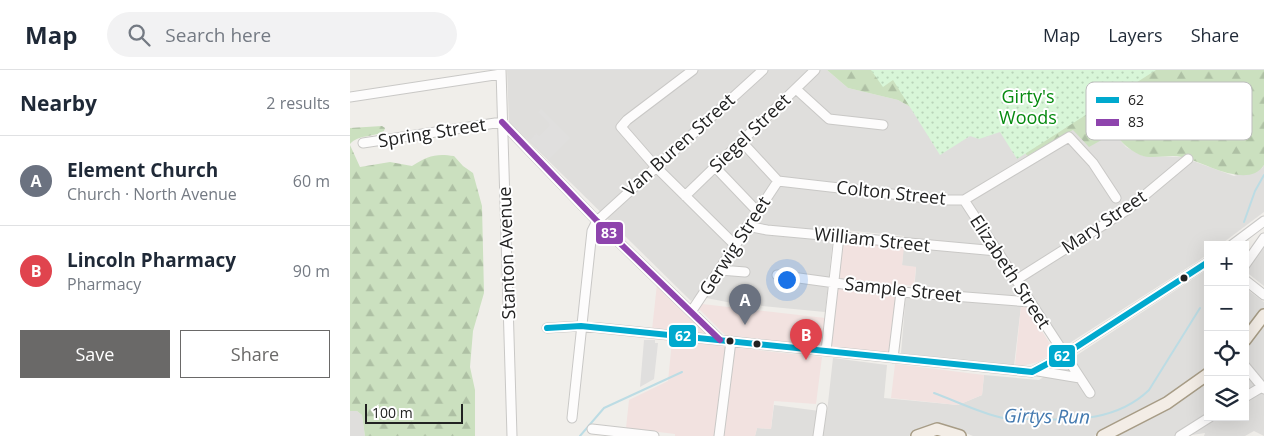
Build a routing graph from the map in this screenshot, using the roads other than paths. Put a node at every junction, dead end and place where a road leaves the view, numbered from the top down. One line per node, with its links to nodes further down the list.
1 (456, 70): 6 (street)
2 (693, 70): 14 (street)
3 (762, 70): 14 (street, Van Buren Street)
4 (815, 70): 7 (street, Siegel Street)
5 (501, 72): 6 (street); 9 (street, Stanton Avenue)
6 (456, 81): 8 (street)
7 (796, 89): 10 (street); 11 (street, Siegel Street)
8 (350, 97)
9 (502, 122): 12 (street, Spring Street); 21 (street); 61 (street, Stanton Avenue)
10 (877, 128)
11 (742, 142): 15 (street, Siegel Street); 16 (street)
12 (363, 143)
13 (1188, 159): 34 (street, Mary Street)
14 (655, 166): 17 (street); 21 (street, Van Buren Street)
15 (715, 167): 17 (street, Siegel Street); 20 (street)
16 (778, 181): 19 (street, Colton Street); 20 (street, Gerwig Street)
17 (685, 196): 27 (street)
18 (1116, 198): 19 (street, Colton Street)
19 (964, 200): 28 (street, Elizabeth Street)
20 (757, 211): 23 (street, Gerwig Street)
21 (597, 221): 40 (street); 42 (street)
22 (1264, 221): 26 (street)
23 (747, 226): 24 (street, William Street); 27 (street, Gerwig Street)
24 (839, 236): 28 (street, William Street); 35 (street)
25 (1264, 238): 29 (street)
26 (1237, 241)
27 (735, 245): 31 (street, Gerwig Street)
28 (997, 251): 34 (street, Elizabeth Street)
29 (1249, 259)
30 (1204, 265): 48 (street)
31 (720, 270): 32 (street); 40 (street, Gerwig Street)
32 (745, 272)
33 (777, 276): 35 (street, Sample Street)
34 (1016, 280): 39 (street, Elizabeth Street)
35 (832, 282): 37 (street, Sample Street); 47 (street)
36 (1249, 283): 38 (street)
37 (901, 292): 39 (street, Sample Street); 49 (street)
38 (1264, 295)
39 (1030, 302): 48 (street, Elizabeth Street)
40 (691, 312): 45 (street)
41 (1264, 315): 44 (main road)
42 (581, 326): 43 (street); 45 (street); 58 (street)
43 (546, 328)
44 (1249, 335)
45 (720, 340): 46 (street)
46 (731, 341): 47 (street); 63 (street)
47 (826, 351): 49 (street)
48 (1064, 355): 50 (street); 53 (street, Elizabeth Street)
49 (893, 358): 50 (street)
50 (1038, 371): 53 (street)
51 (1249, 371): 54 (street)
52 (1205, 376): 67 (main road)
53 (1080, 378): 55 (street, Elizabeth Street)
54 (1263, 388): 56 (street)
55 (1090, 393)
56 (1249, 395)
57 (822, 408): 64 (street)
58 (572, 418)
59 (1204, 421): 68 (street)
60 (592, 428): 62 (street)
61 (512, 436)
62 (654, 436)
63 (719, 436)
64 (818, 436)
65 (917, 436): 66 (main road)
66 (960, 436)
67 (1103, 436)
68 (1180, 436)

